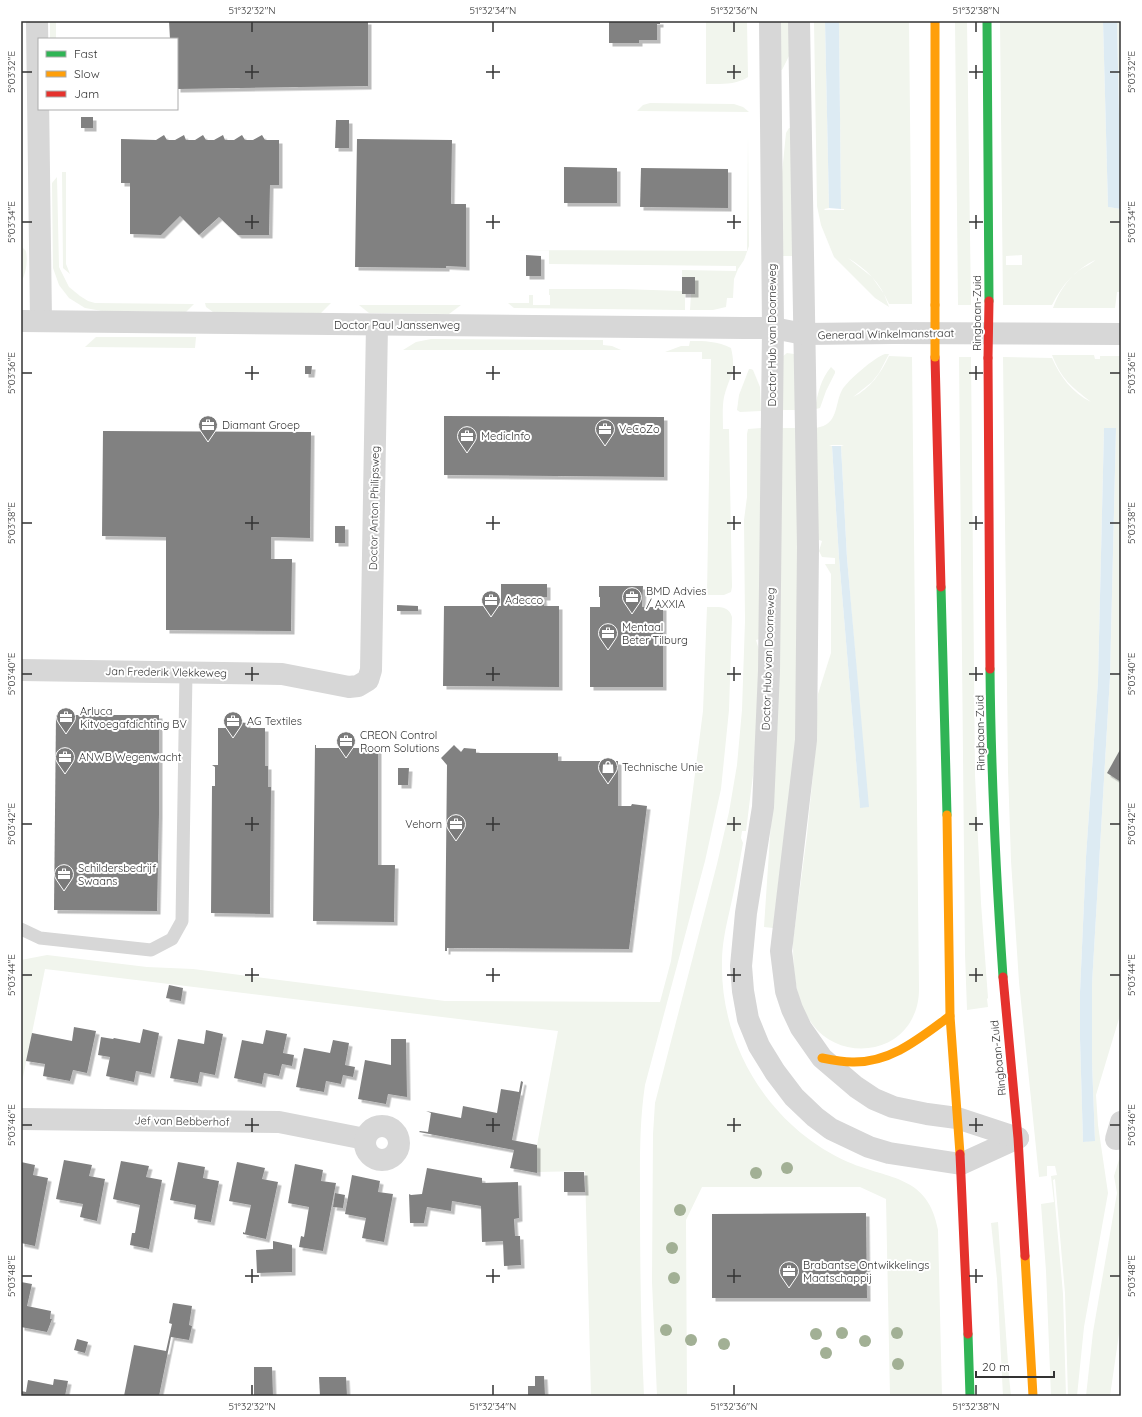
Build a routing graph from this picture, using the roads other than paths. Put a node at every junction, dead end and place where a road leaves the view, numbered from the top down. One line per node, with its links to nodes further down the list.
1 (37, 21): 6 (street)
2 (770, 21): 8 (street, Doctor Hub van Doorneweg)
3 (799, 21): 9 (street)
4 (935, 21): 15 (main road, bridge)
5 (987, 21): 19 (main road, Ringbaan-Zuid, bridge)
6 (31, 321): 7 (street, Doctor Paul Janssenweg)
7 (377, 325): 8 (street, Doctor Paul Janssenweg); 13 (street, Doctor Anton Philipsweg)
8 (772, 328): 9 (street, Generaal Winkelmanstraat); 21 (street, Doctor Hub van Doorneweg)
9 (804, 334): 10 (street, Generaal Winkelmanstraat); 16 (street)
10 (1121, 334)
11 (21, 670): 12 (street, Jan Frederik Vlekkeweg)
12 (186, 672): 13 (street, Jan Frederik Vlekkeweg); 14 (lane)
13 (358, 686)
14 (21, 929)
15 (950, 1016): 16 (main road); 17 (main road)
16 (822, 1058): 17 (street)
17 (957, 1118): 19 (street); 21 (main road)
18 (21, 1119): 20 (street, Jef van Bebberhof)
19 (1018, 1138): 21 (street); 23 (main road, Ringbaan-Zuid)
20 (365, 1139)
21 (961, 1164): 22 (main road)
22 (970, 1396)
23 (1032, 1396)

